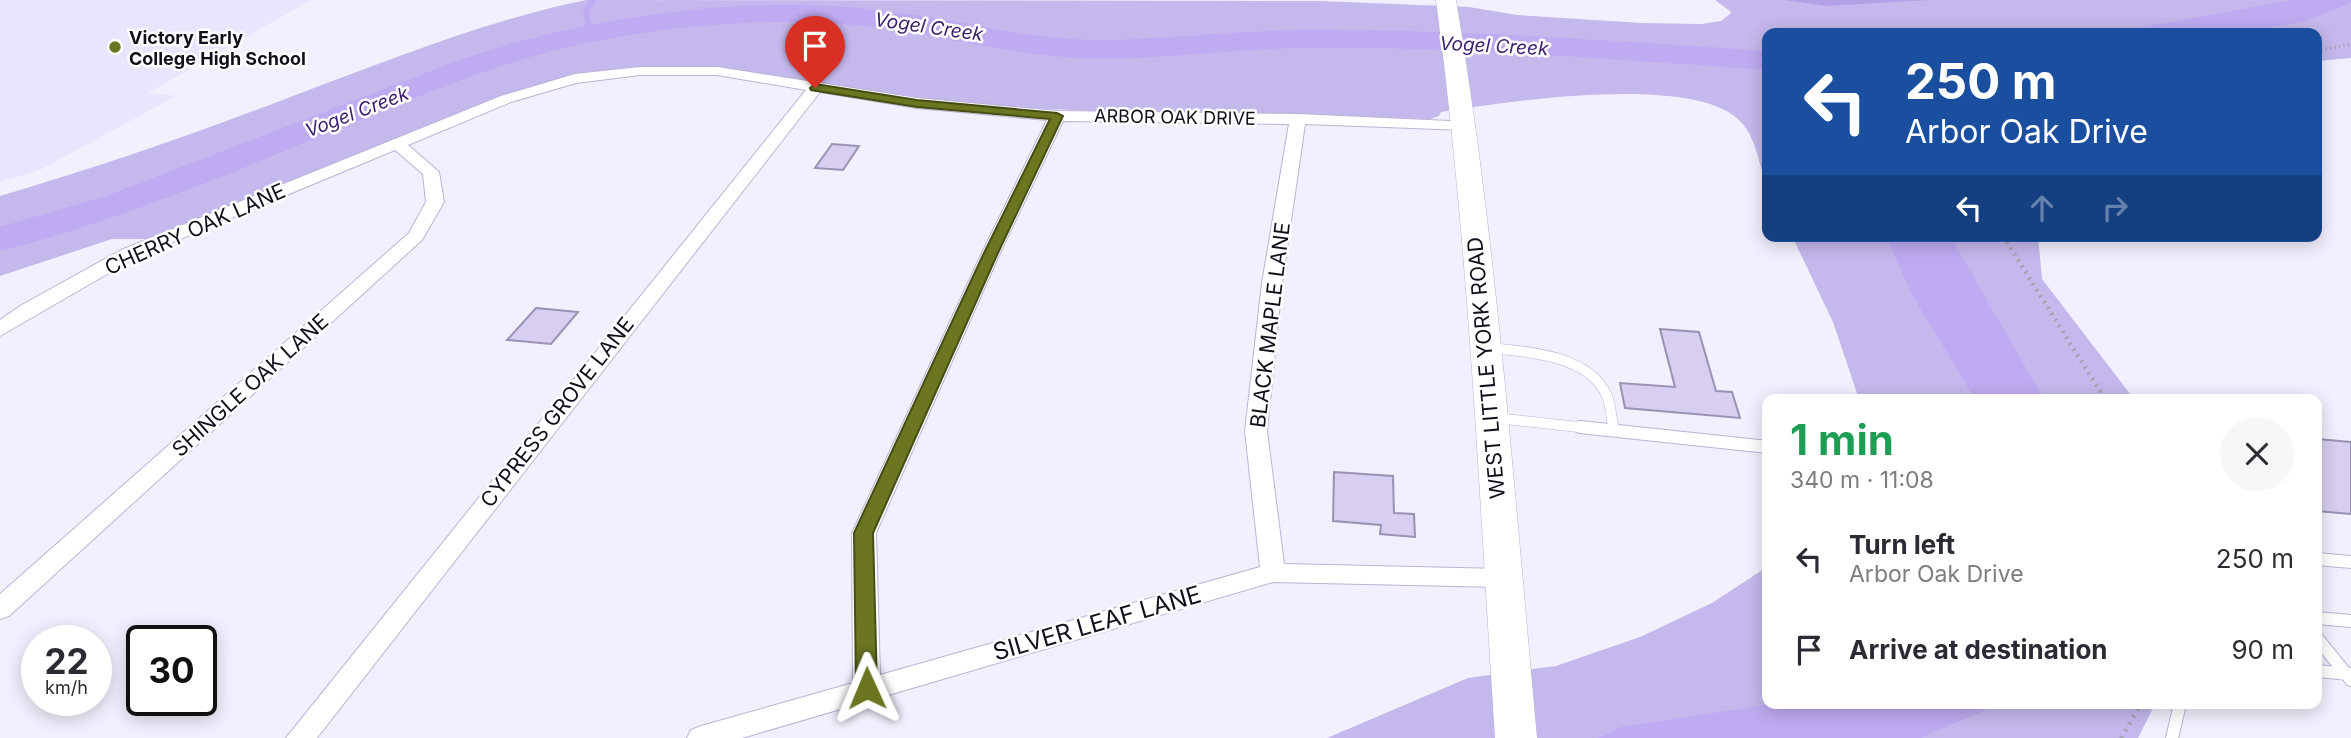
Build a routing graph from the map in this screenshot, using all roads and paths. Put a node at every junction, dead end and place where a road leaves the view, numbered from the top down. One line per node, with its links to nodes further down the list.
1 (1448, 7): 7 (street, WEST LITTLE YORK ROAD)
2 (2351, 44): 3 (path)
3 (2322, 50)
4 (815, 88): 5 (street, ARBOR OAK DRIVE); 8 (street, ARBOR OAK DRIVE); 29 (street, CYPRESS GROVE LANE)
5 (1057, 116): 6 (street, ARBOR OAK DRIVE); 26 (street)
6 (1298, 119): 7 (street, ARBOR OAK DRIVE); 18 (street, BLACK MAPLE LANE)
7 (1465, 125): 11 (street, WEST LITTLE YORK ROAD)
8 (397, 144): 10 (street, CHERRY OAK LANE); 20 (street, SHINGLE OAK LANE)
9 (2007, 242): 12 (path)
10 (0, 330)
11 (1485, 348): 13 (street, WEST LITTLE YORK ROAD); 14 (lane)
12 (2102, 394)
13 (1490, 417): 14 (lane); 19 (street, WEST LITTLE YORK ROAD)
14 (1614, 430): 15 (lane)
15 (1762, 446)
16 (2322, 559): 17 (lane)
17 (2351, 562)
18 (1273, 573): 19 (street, SILVER LEAF LANE); 26 (street, SILVER LEAF LANE)
19 (1502, 578): 31 (street, WEST LITTLE YORK ROAD)
20 (0, 609)
21 (2322, 618): 22 (lane)
22 (2351, 621)
23 (2322, 644): 25 (lane)
24 (2322, 672): 25 (lane)
25 (2349, 676)
26 (867, 688): 30 (street, SILVER LEAF LANE)
27 (2138, 709): 32 (path)
28 (2179, 709): 33 (lane)
29 (300, 738)
30 (701, 738)
31 (1516, 738)
32 (2120, 738)
33 (2172, 738)

